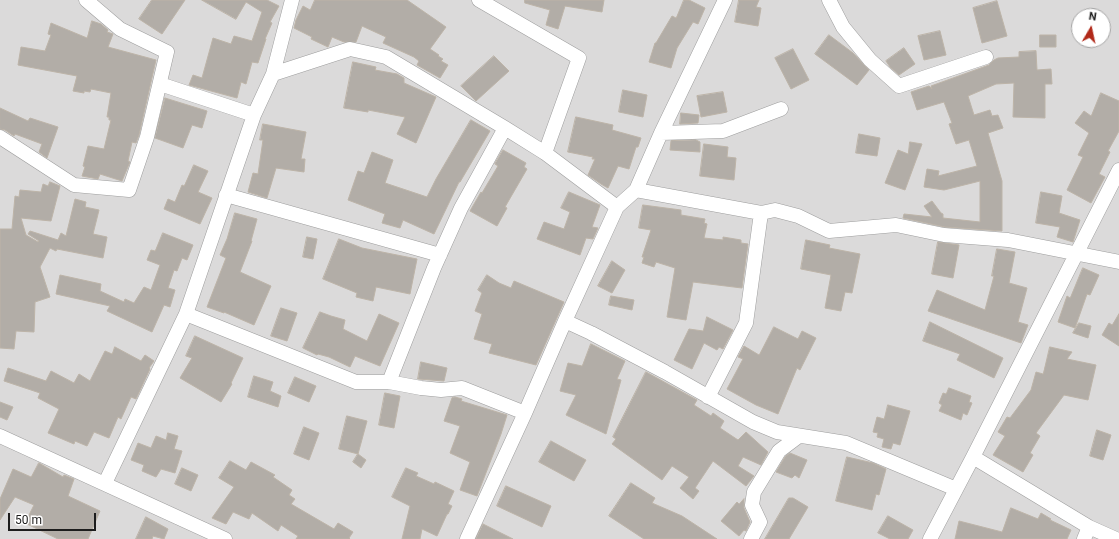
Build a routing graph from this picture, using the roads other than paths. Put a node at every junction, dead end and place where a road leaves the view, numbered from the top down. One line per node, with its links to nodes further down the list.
1 (86, 0): 8 (street)
2 (292, 0): 7 (street)
3 (479, 0): 14 (street)
4 (725, 0): 12 (street)
5 (829, 0): 6 (street)
6 (986, 56)
7 (273, 74): 10 (street); 11 (street)
8 (160, 84): 10 (street); 13 (street)
9 (781, 109): 12 (street)
10 (254, 115): 17 (street)
11 (505, 128): 14 (street); 21 (street)
12 (661, 133): 16 (street)
13 (0, 137)
14 (545, 153): 18 (street)
15 (1119, 170): 20 (street)
16 (636, 190): 18 (street); 19 (street)
17 (226, 195): 21 (street); 23 (street)
18 (617, 207): 24 (street)
19 (761, 213): 20 (street); 26 (street)
20 (1077, 254): 22 (street); 30 (street)
21 (440, 255): 25 (street)
22 (1119, 262)
23 (186, 314): 25 (street); 31 (street)
24 (565, 321): 26 (street); 27 (street)
25 (389, 382): 27 (street)
26 (708, 398): 29 (street)
27 (525, 413): 35 (street)
28 (0, 436): 31 (street)
29 (799, 436): 32 (street); 36 (street)
30 (973, 457): 32 (street); 33 (street)
31 (105, 483): 34 (street)
32 (956, 489): 37 (street)
33 (1087, 533): 38 (street)
34 (225, 539)
35 (467, 539)
36 (751, 539)
37 (930, 539)
38 (1116, 539)

